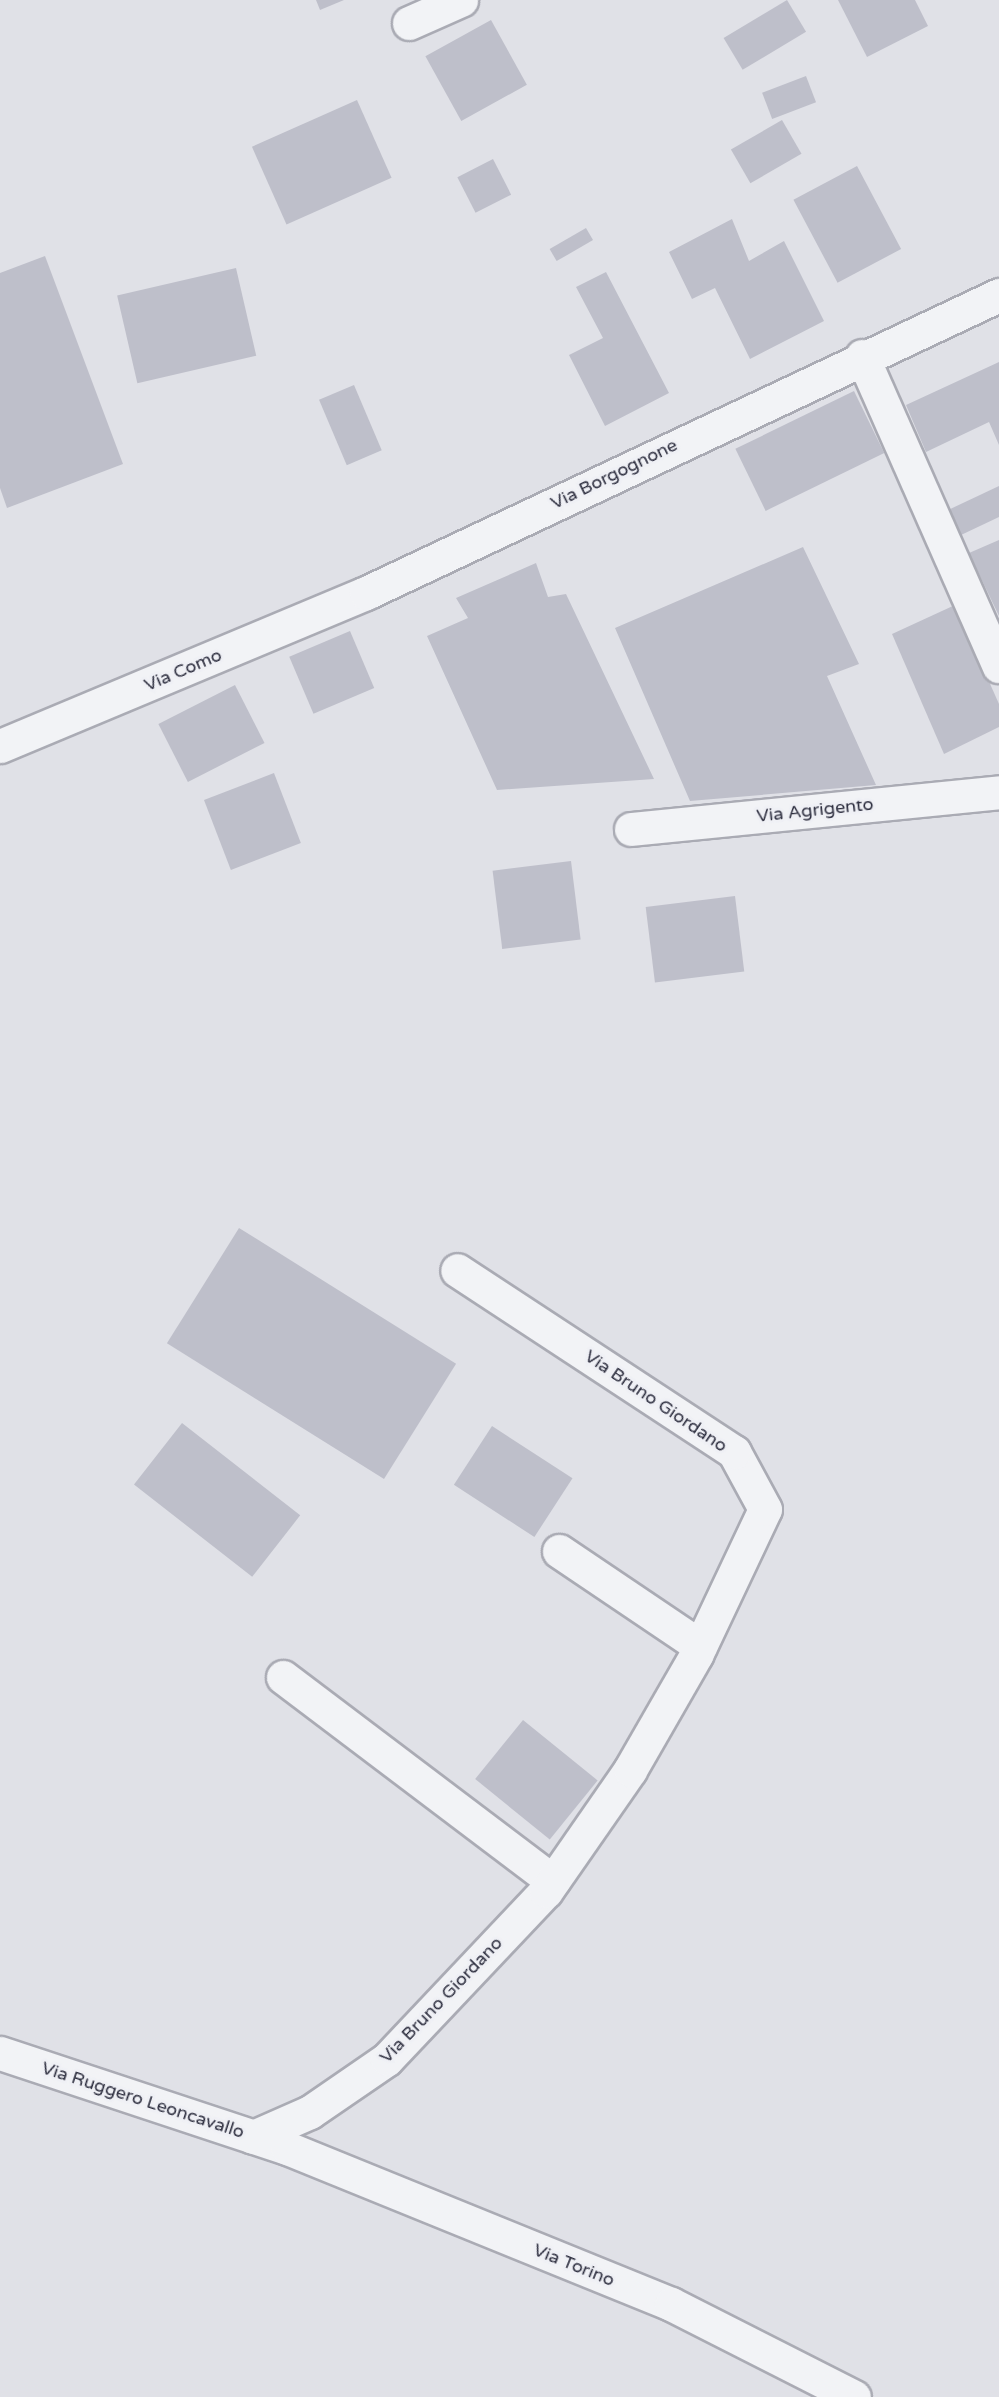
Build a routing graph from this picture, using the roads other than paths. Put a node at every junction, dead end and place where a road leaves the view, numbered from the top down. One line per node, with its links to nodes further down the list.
1 (461, 0): 2 (street)
2 (409, 23)
3 (999, 295): 4 (street, Via Borgognone)
4 (862, 356): 5 (street, Via Borgognone); 6 (street)
5 (366, 593): 7 (street, Via Como)
6 (999, 666)
7 (0, 747)
8 (999, 792): 9 (street, Via Agrigento)
9 (631, 829)
10 (457, 1270): 12 (street, Via Bruno Giordano)
11 (559, 1551): 12 (street)
12 (700, 1646): 14 (street, Via Bruno Giordano)
13 (283, 1677): 14 (street)
14 (554, 1881): 16 (street, Via Bruno Giordano)
15 (0, 2053): 16 (street, Via Ruggero Leoncavallo)
16 (253, 2137): 17 (street, Via Ruggero Leoncavallo)
17 (287, 2148): 18 (street, Via Torino)
18 (854, 2397)

